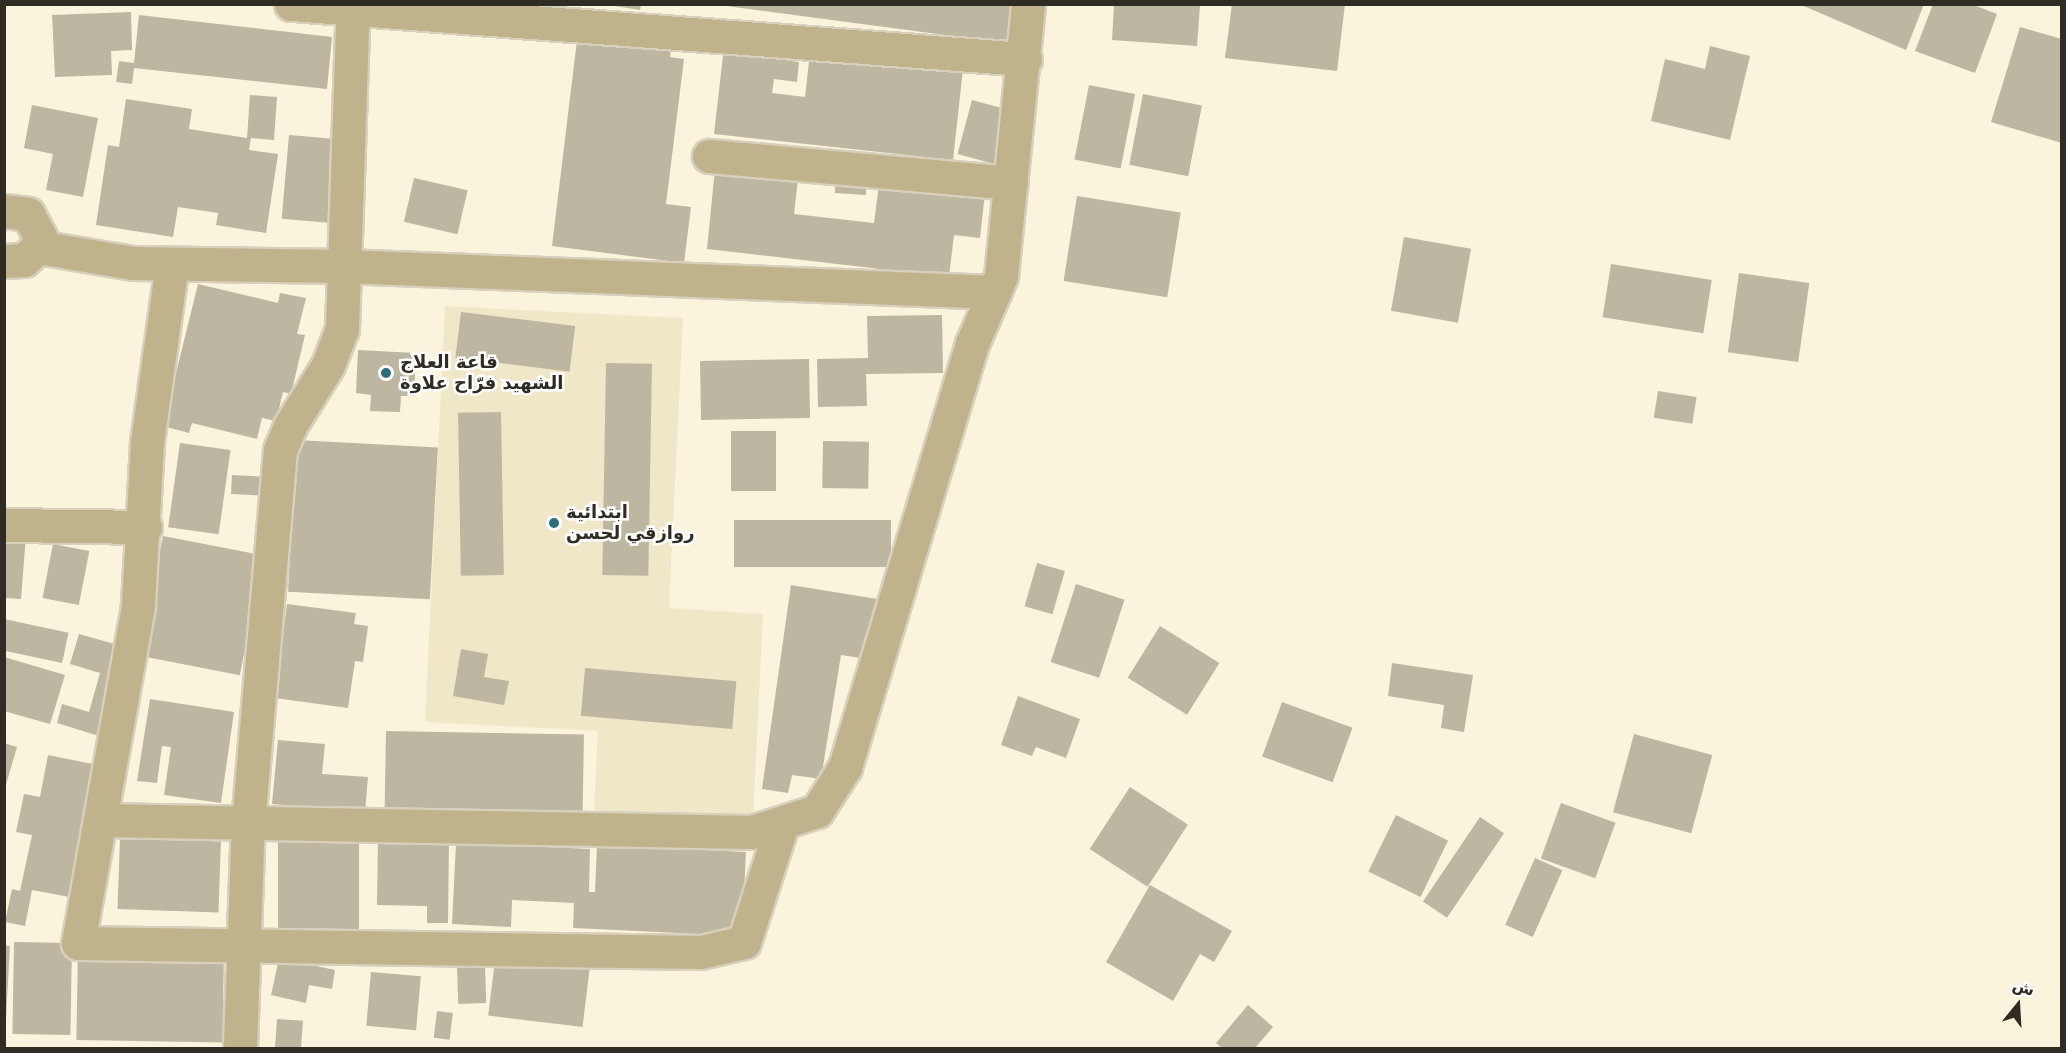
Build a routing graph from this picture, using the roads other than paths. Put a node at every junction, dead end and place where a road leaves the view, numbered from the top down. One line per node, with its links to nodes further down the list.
1 (291, 4): 3 (street)
2 (1028, 4): 4 (street)
3 (353, 6): 4 (street); 11 (street)
4 (1025, 58): 6 (street)
5 (709, 156): 6 (street)
6 (1011, 183): 12 (street)
7 (6, 205): 8 (street)
8 (38, 246): 9 (street); 10 (street)
9 (4, 261)
10 (172, 264): 11 (street); 14 (street)
11 (344, 266): 12 (street); 16 (street)
12 (994, 292): 17 (street)
13 (4, 525): 14 (street)
14 (145, 528): 15 (street)
15 (100, 820): 16 (street); 18 (street)
16 (248, 823): 17 (street); 18 (street)
17 (782, 824): 18 (street)
18 (244, 944): 19 (street)
19 (240, 1048)

